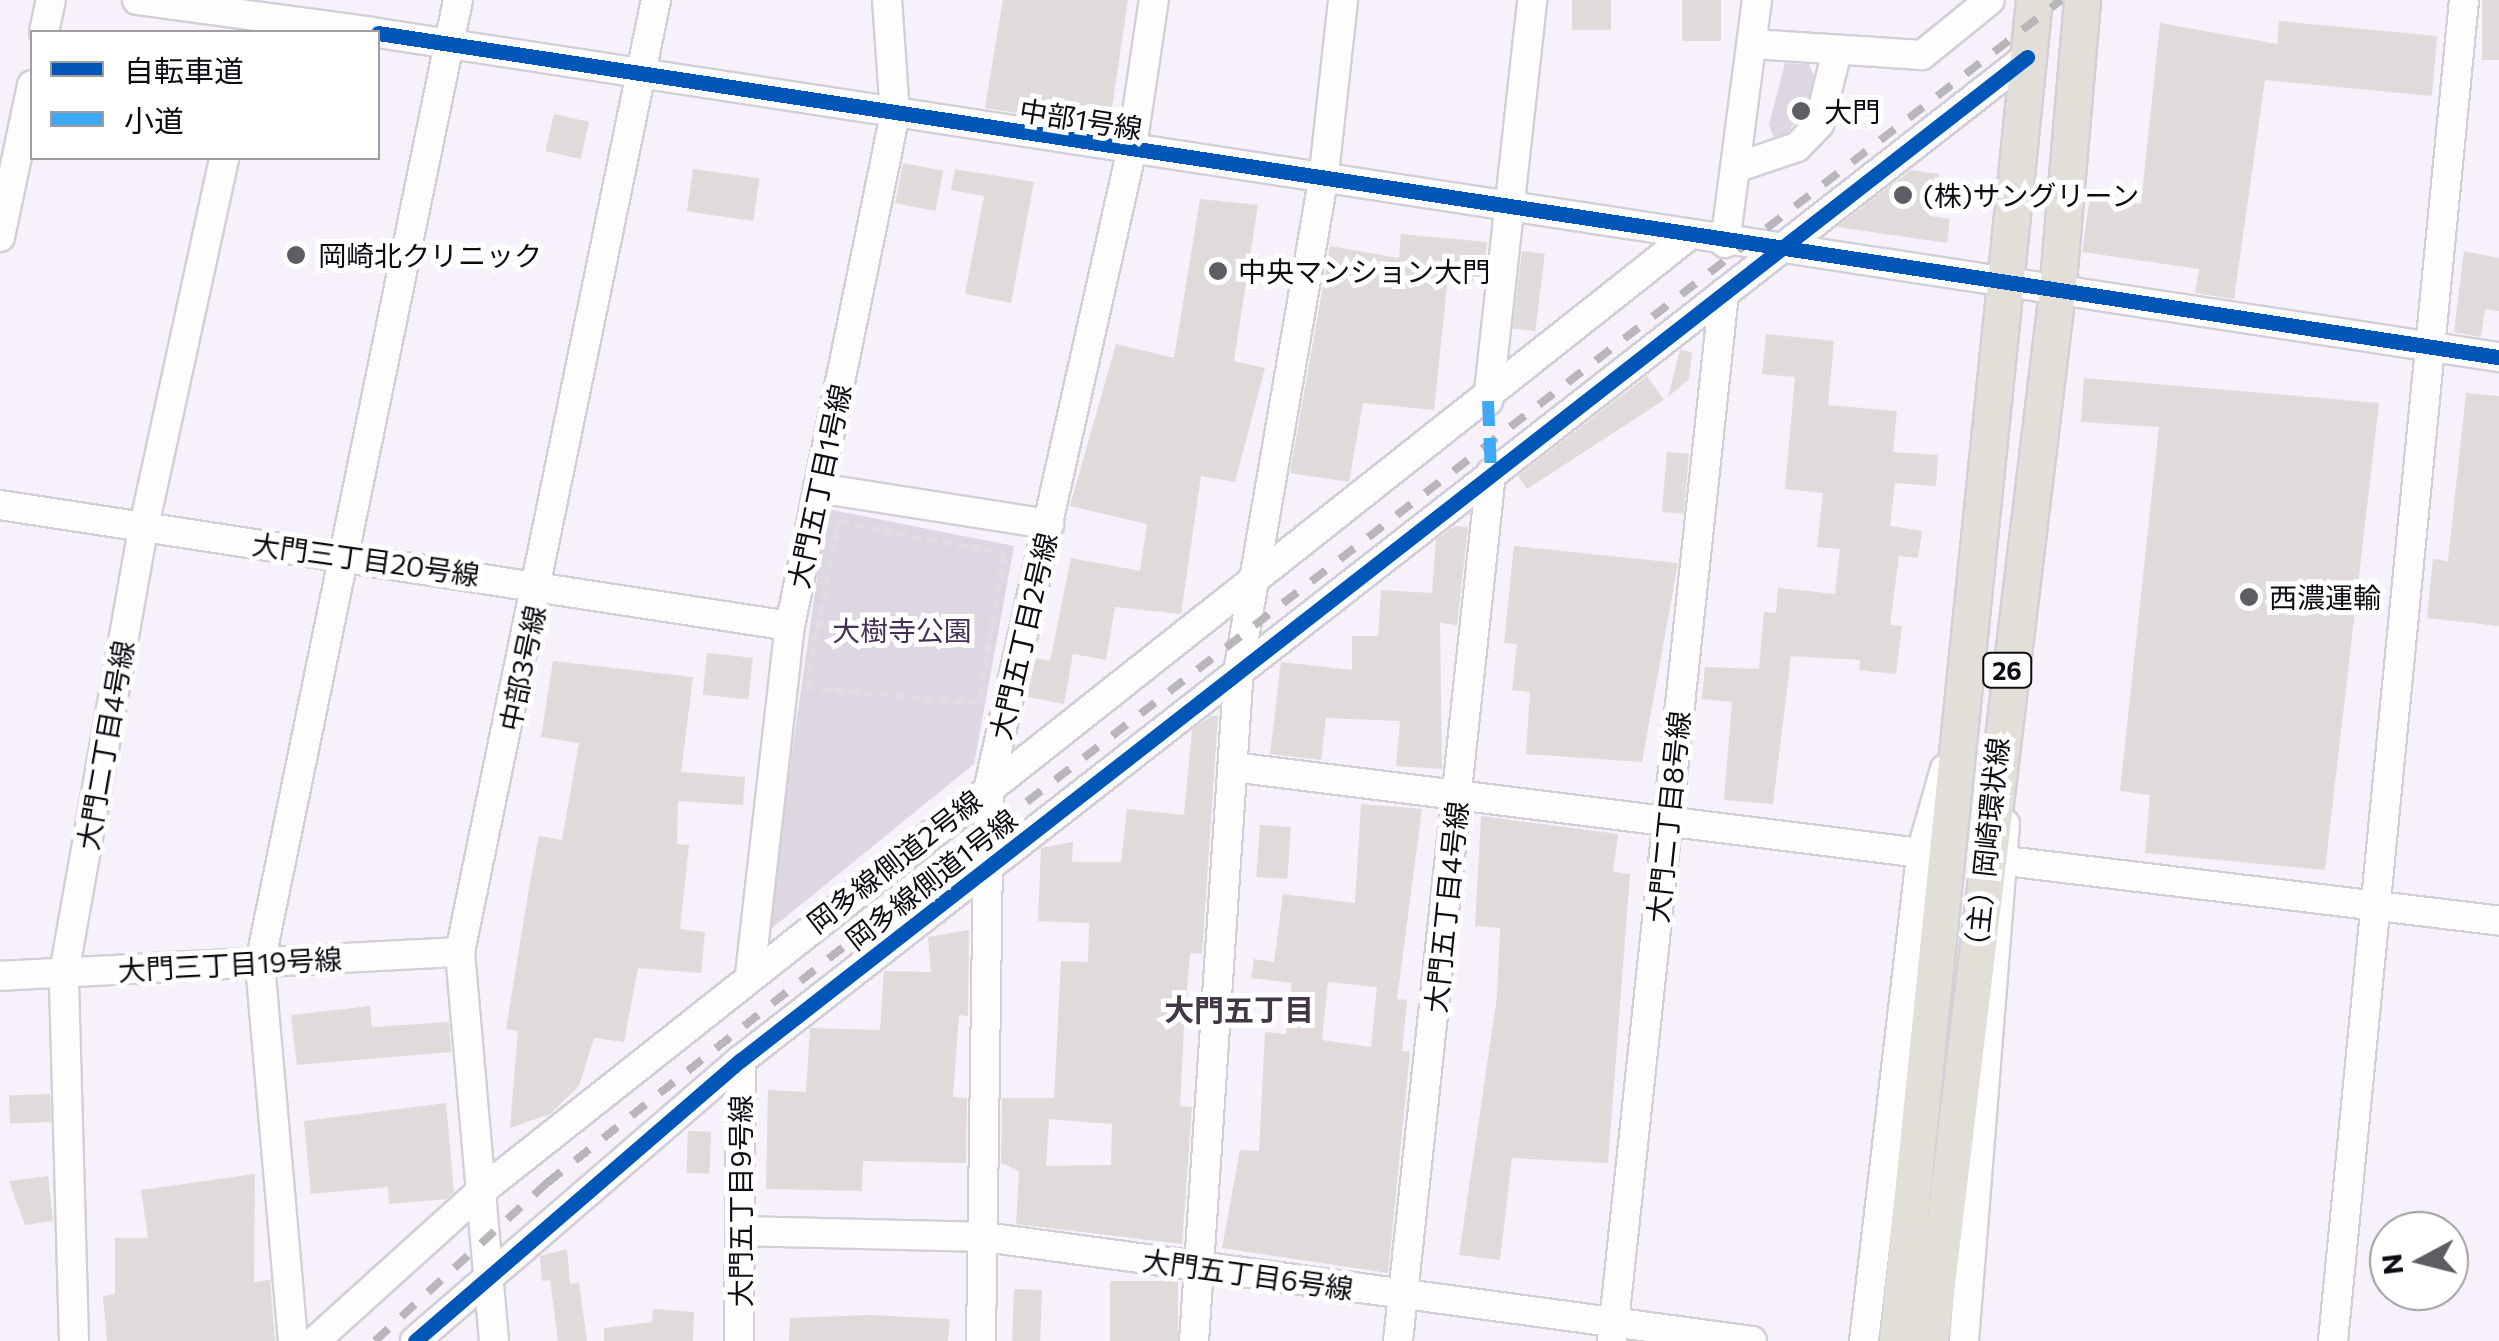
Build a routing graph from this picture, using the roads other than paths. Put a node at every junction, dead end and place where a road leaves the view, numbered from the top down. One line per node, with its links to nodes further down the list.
1 (50, 0): 15 (street)
2 (136, 0): 14 (street, 中部1号線)
3 (458, 0): 18 (street)
4 (656, 0): 22 (street, 中部3号線)
5 (887, 0): 24 (street, 大門五丁目1号線)
6 (1154, 0): 25 (street, 大門五丁目2号線)
7 (1343, 0): 28 (street)
8 (1532, 0): 29 (street)
9 (1757, 0): 19 (street)
10 (1990, 0): 20 (street)
11 (2034, 0): 21 (main road, （主）岡崎環状線 / 26)
12 (2464, 0): 37 (street)
13 (2086, 4): 35 (main road, （主）岡崎環状線 / 26)
14 (254, 16): 16 (street, 中部1号線)
15 (44, 30)
16 (354, 30)
17 (380, 34): 18 (street, 中部1号線)
18 (452, 43): 22 (street, 中部1号線); 45 (street)
19 (1752, 44): 20 (street); 27 (street)
20 (1836, 54): 27 (street)
21 (2027, 58): 33 (street, 岡多線側道1号線); 34 (main road, （主）岡崎環状線 / 26)
22 (645, 72): 24 (street, 中部1号線); 47 (street, 中部3号線)
23 (30, 94): 30 (street)
24 (895, 114): 25 (street, 中部1号線); 41 (street, 大門五丁目1号線)
25 (1132, 153): 28 (street, 中部1号線); 43 (street, 大門五丁目2号線)
26 (224, 160): 44 (street, 大門二丁目4号線)
27 (1738, 167): 32 (street)
28 (1323, 182): 29 (street, 中部1号線); 46 (street)
29 (1509, 211): 31 (street, 中部1号線); 39 (street)
30 (0, 237)
31 (1686, 238): 32 (street, 中部1号線); 39 (street, 岡多線側道2号線)
32 (1725, 243): 33 (street, 中部1号線)
33 (1778, 249): 34 (street, 中部1号線); 36 (street, 岡多線側道1号線)
34 (2002, 284): 35 (street, 中部1号線); 50 (main road, （主）岡崎環状線 / 26)
35 (2057, 292): 37 (street, 中部1号線); 51 (main road, （主）岡崎環状線 / 26)
36 (1724, 293): 40 (street, 岡多線側道1号線); 55 (street, 大門二丁目8号線)
37 (2430, 346): 38 (street, 中部1号線); 59 (street)
38 (2499, 357)
39 (1488, 401): 46 (street, 岡多線側道2号線)
40 (1491, 473): 49 (street, 岡多線側道1号線); 54 (street, 大門五丁目4号線)
41 (818, 488): 43 (street); 48 (street, 大門五丁目1号線)
42 (0, 506): 44 (street, 大門三丁目20号線)
43 (1048, 524): 53 (street, 大門五丁目2号線)
44 (144, 526): 45 (street, 大門三丁目20号線); 63 (street, 大門二丁目4号線)
45 (344, 556): 47 (street, 大門三丁目20号線); 62 (street)
46 (1254, 579): 49 (street); 53 (street, 岡多線側道2号線)
47 (540, 584): 48 (street, 大門三丁目20号線); 61 (street, 中部3号線)
48 (790, 626): 64 (street, 大門五丁目1号線)
49 (1239, 667): 52 (street); 58 (street, 岡多線側道1号線)
50 (1963, 704): 56 (street); 85 (main road, （主）岡崎環状線 / 26)
51 (2000, 718): 57 (street); 86 (main road, （主）岡崎環状線 / 26)
52 (1233, 767): 54 (street); 70 (street)
53 (989, 786): 58 (street, 大門五丁目2号線); 64 (street, 岡多線側道2号線)
54 (1459, 794): 55 (street); 72 (street, 大門五丁目4号線)
55 (1667, 821): 56 (street); 73 (street, 大門二丁目8号線)
56 (1920, 854): 84 (street)
57 (2006, 861): 59 (street); 87 (street)
58 (991, 863): 66 (street, 岡多線側道1号線); 69 (street, 大門五丁目2号線)
59 (2376, 906): 60 (street); 88 (street)
60 (2499, 921)
61 (460, 952): 62 (street, 大門三丁目19号線); 67 (street, 中部3号線)
62 (260, 963): 63 (street, 大門三丁目19号線); 75 (street)
63 (64, 973): 65 (street, 大門三丁目19号線); 74 (street, 大門二丁目4号線)
64 (750, 974): 67 (street, 岡多線側道2号線)
65 (0, 976)
66 (741, 1060): 68 (street, 大門五丁目9号線); 71 (street, 岡多線側道1号線)
67 (480, 1192): 71 (street, 中部3号線); 76 (street, 岡多線側道2号線)
68 (742, 1231): 69 (street, 大門五丁目6号線); 79 (street, 大門五丁目9号線)
69 (984, 1238): 70 (street, 大門五丁目6号線); 80 (street, 大門五丁目2号線)
70 (1199, 1268): 72 (street, 大門五丁目6号線); 81 (street)
71 (488, 1273): 77 (street, 岡多線側道1号線); 78 (street, 中部3号線)
72 (1402, 1295): 73 (street, 大門五丁目6号線); 82 (street, 大門五丁目4号線)
73 (1613, 1333): 83 (street, 大門五丁目6号線)
74 (74, 1341)
75 (293, 1341)
76 (315, 1341)
77 (416, 1341)
78 (494, 1341)
79 (739, 1341)
80 (981, 1341)
81 (1194, 1341)
82 (1398, 1341)
83 (1752, 1341)
84 (1864, 1341)
85 (1897, 1341)
86 (1930, 1341)
87 (1964, 1341)
88 (2333, 1341)

